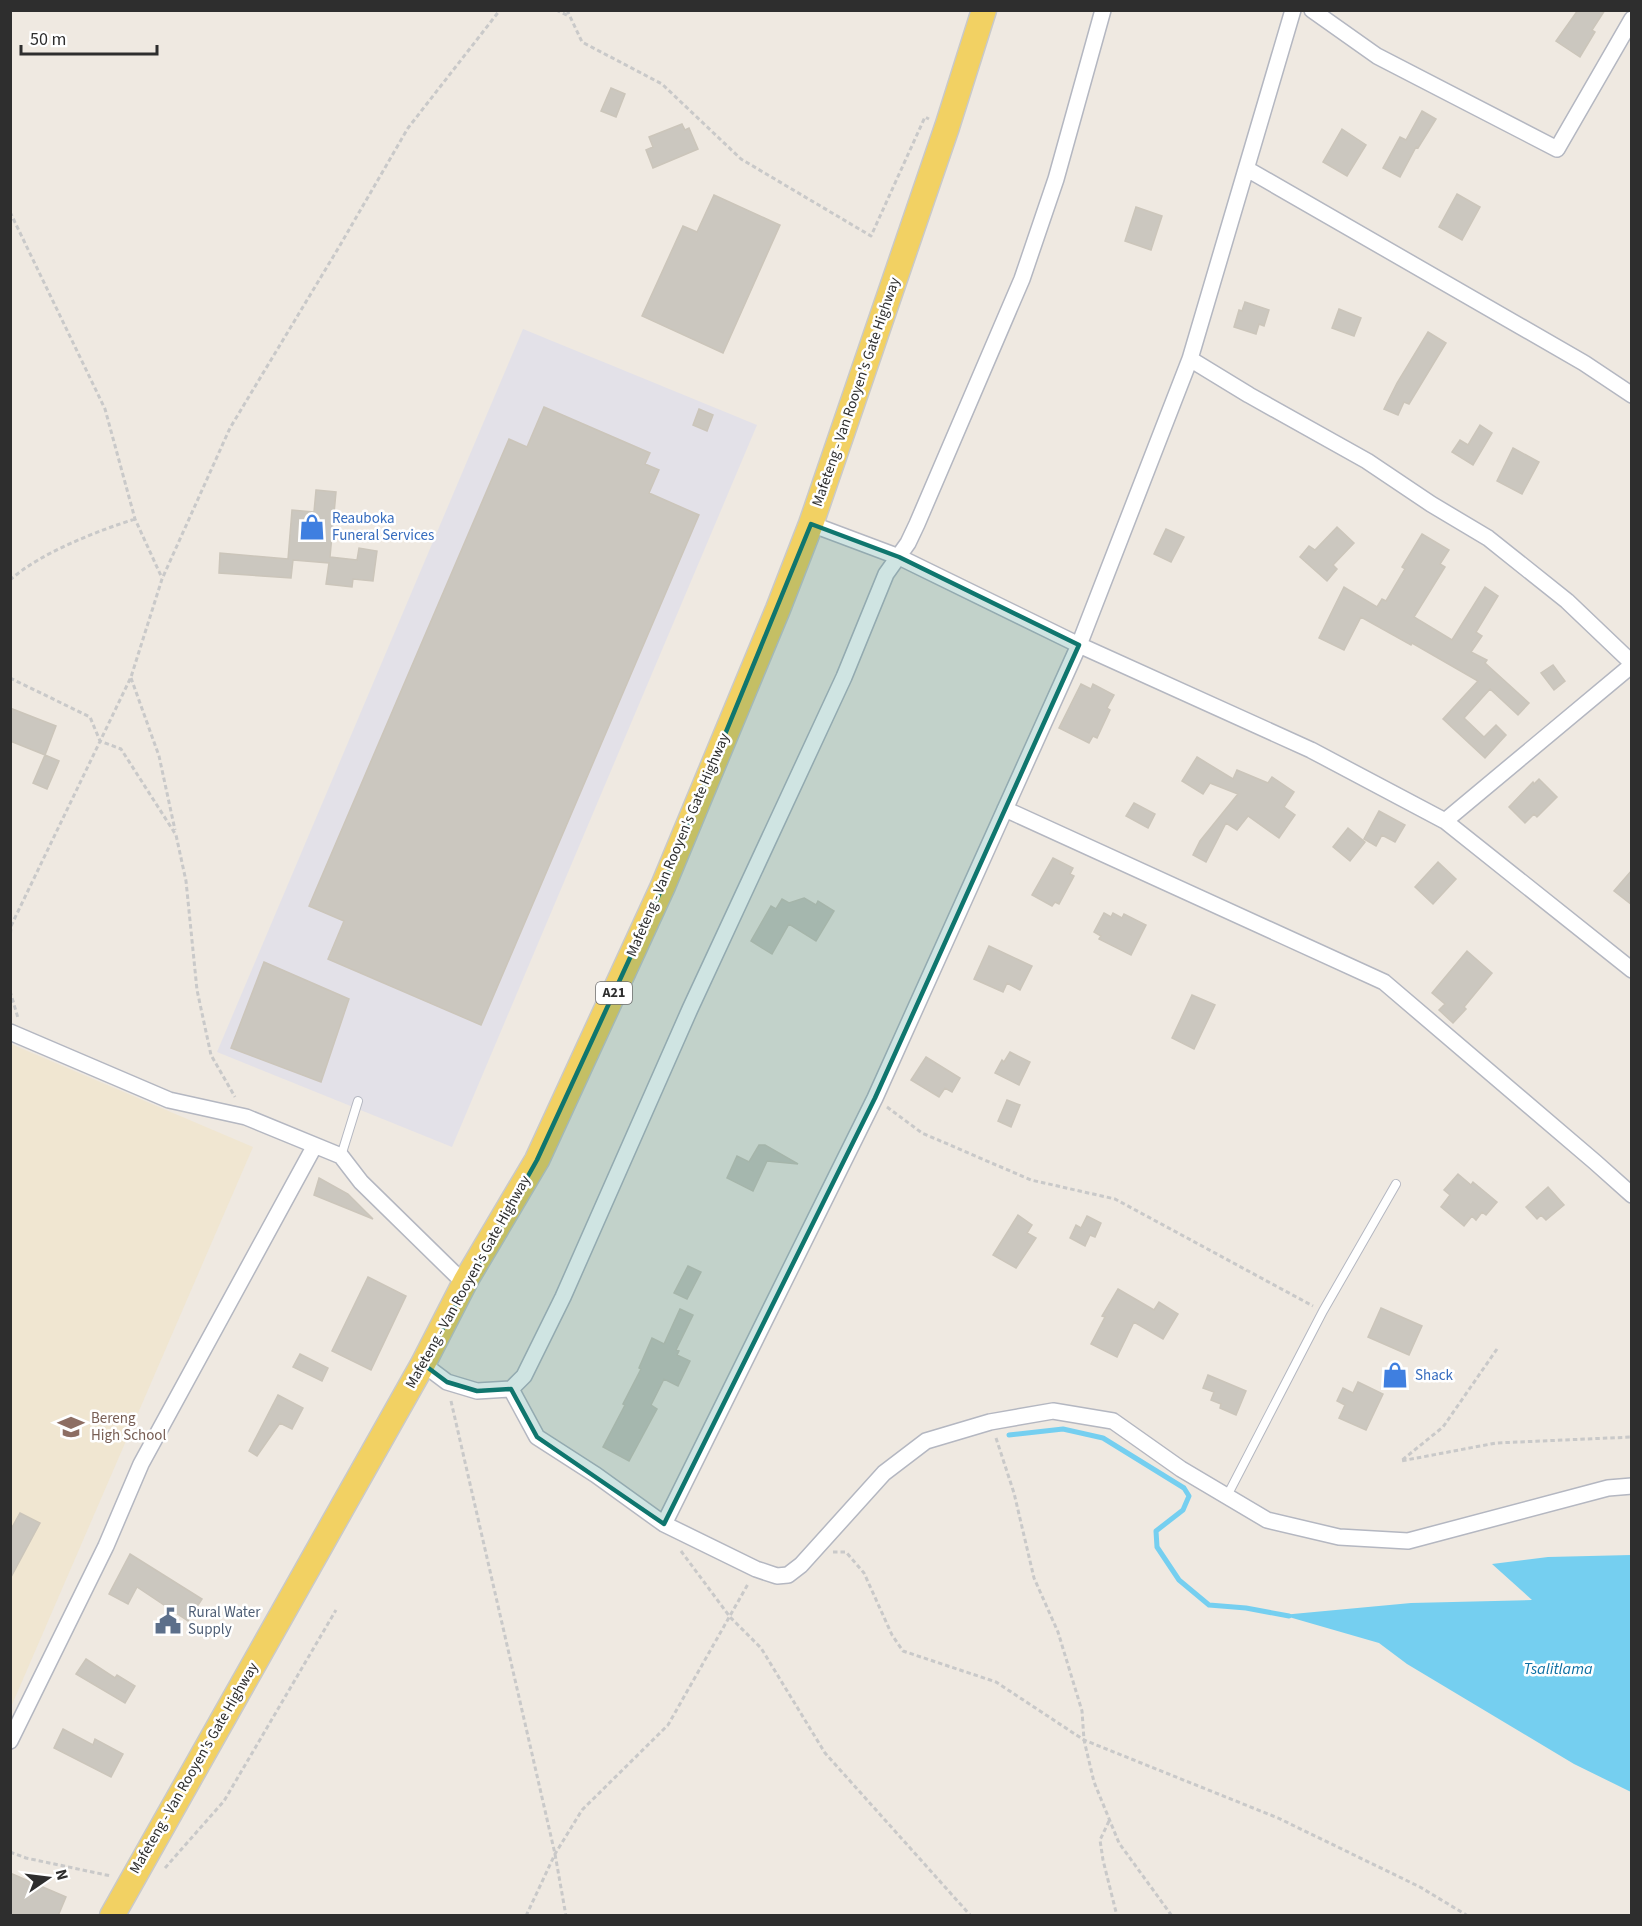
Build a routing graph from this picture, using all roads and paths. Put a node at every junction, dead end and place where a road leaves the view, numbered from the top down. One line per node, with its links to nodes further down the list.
1 (500, 10): 18 (path)
2 (556, 10): 8 (path)
3 (567, 10): 8 (path)
4 (984, 10): 10 (main road, Mafeteng - Van Rooyen's Gate Highway / A21)
5 (1103, 10): 17 (street)
6 (1293, 10): 11 (street)
7 (1312, 10): 9 (street)
8 (570, 17): 10 (path)
9 (1632, 19)
10 (947, 127): 16 (main road, Mafeteng - Van Rooyen's Gate Highway / A21)
11 (1247, 169): 13 (street); 14 (street)
12 (10, 212): 15 (path)
13 (1190, 359): 20 (street); 21 (street)
14 (1631, 393)
15 (135, 519): 18 (path); 19 (path)
16 (811, 524): 17 (street); 39 (main road, Mafeteng - Van Rooyen's Gate Highway / A21)
17 (898, 557): 20 (street); 44 (street)
18 (162, 579): 22 (path)
19 (10, 580)
20 (1079, 645): 25 (street); 26 (street)
21 (1632, 664): 26 (street)
22 (131, 677): 24 (path); 27 (path)
23 (10, 678): 24 (path)
24 (100, 741): 27 (path); 28 (path)
25 (1005, 809): 32 (street); 38 (street)
26 (1445, 821): 29 (street)
27 (176, 835): 34 (path)
28 (10, 941)
29 (1632, 970)
30 (10, 991): 31 (path)
31 (17, 1034): 34 (street)
32 (875, 1098): 40 (path); 49 (street)
33 (357, 1101): 36 (lane)
34 (246, 1117): 35 (street)
35 (314, 1147): 36 (street); 55 (street)
36 (341, 1156): 39 (street)
37 (1396, 1184): 40 (lane)
38 (1632, 1195)
39 (466, 1280): 42 (main road, Mafeteng - Van Rooyen's Gate Highway / A21)
40 (1323, 1311): 48 (lane)
41 (1497, 1348): 46 (path)
42 (423, 1364): 43 (street); 59 (main road, Mafeteng - Van Rooyen's Gate Highway / A21)
43 (447, 1382): 44 (street); 58 (path)
44 (511, 1389): 49 (street)
45 (990, 1422): 48 (street); 51 (street); 54 (path)
46 (1632, 1437)
47 (1632, 1486): 48 (street)
48 (1227, 1497)
49 (664, 1524): 51 (street); 53 (path)
50 (831, 1552): 54 (path)
51 (756, 1569): 53 (path)
52 (336, 1610): 59 (path)
53 (730, 1617): 58 (path); 63 (path)
54 (1084, 1740): 56 (path); 66 (path)
55 (10, 1741)
56 (1109, 1821): 64 (path); 65 (path)
57 (10, 1852): 59 (path)
58 (555, 1854): 61 (path); 62 (path)
59 (131, 1879): 60 (main road, Mafeteng - Van Rooyen's Gate Highway / A21)
60 (112, 1916)
61 (526, 1916)
62 (566, 1916)
63 (971, 1916)
64 (1117, 1916)
65 (1172, 1916)
66 (1468, 1916)

